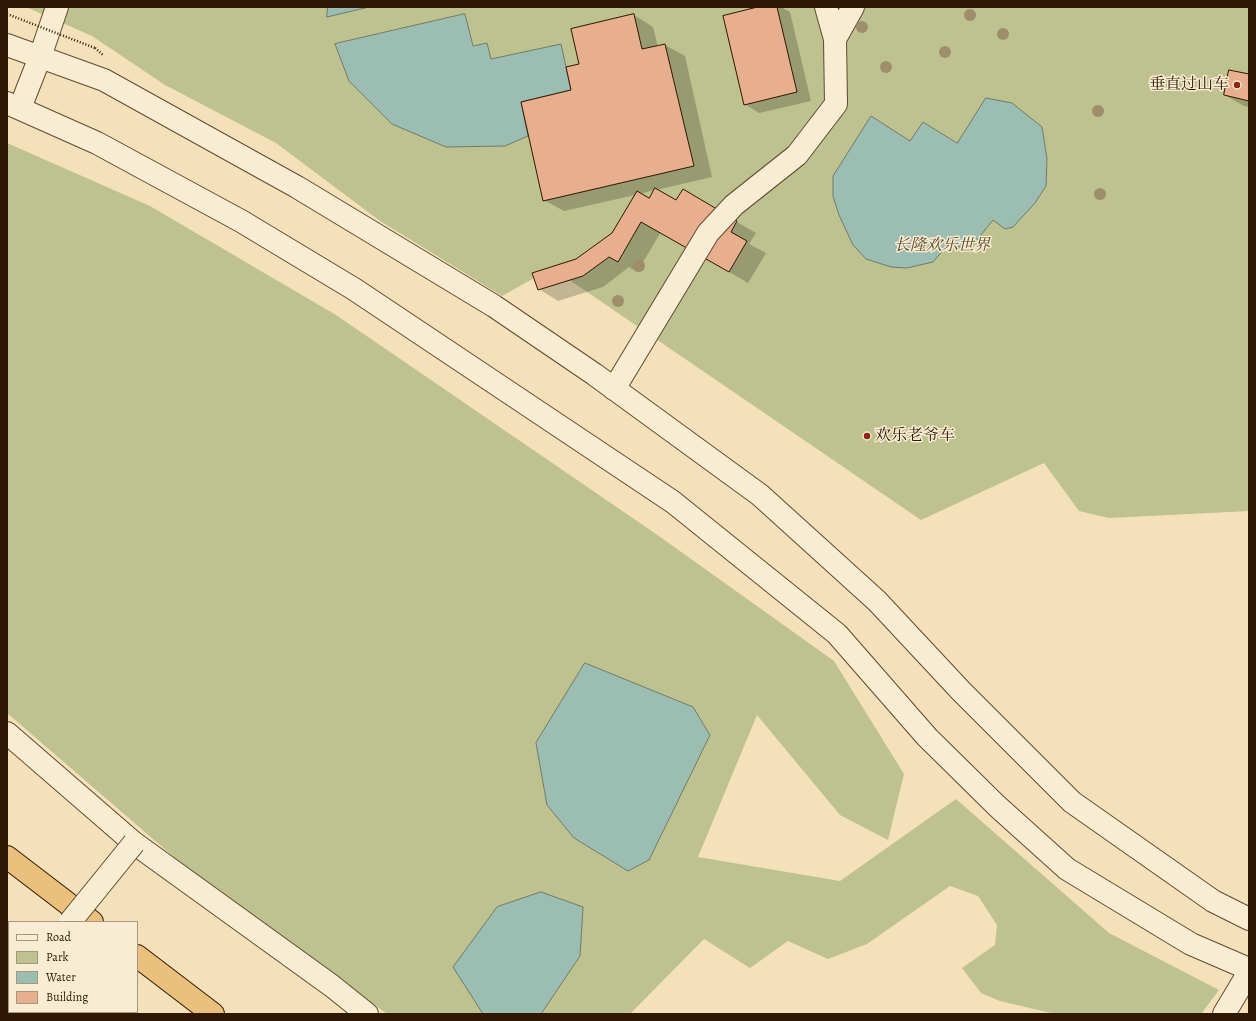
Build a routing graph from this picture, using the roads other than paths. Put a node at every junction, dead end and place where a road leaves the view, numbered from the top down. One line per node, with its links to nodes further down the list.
1 (57, 7): 6 (street)
2 (826, 7): 4 (street)
3 (853, 7): 4 (street)
4 (835, 39): 8 (street)
5 (7, 45): 6 (street)
6 (40, 57): 7 (street); 8 (street)
7 (14, 106): 16 (street)
8 (614, 389): 12 (street)
9 (7, 733): 10 (street)
10 (134, 843): 13 (street, bridge); 18 (street)
11 (7, 857): 14 (highway)
12 (1249, 920)
13 (71, 921)
14 (91, 921)
15 (138, 957): 17 (highway)
16 (1249, 971): 19 (street)
17 (213, 1014)
18 (367, 1014)
19 (1224, 1014)

